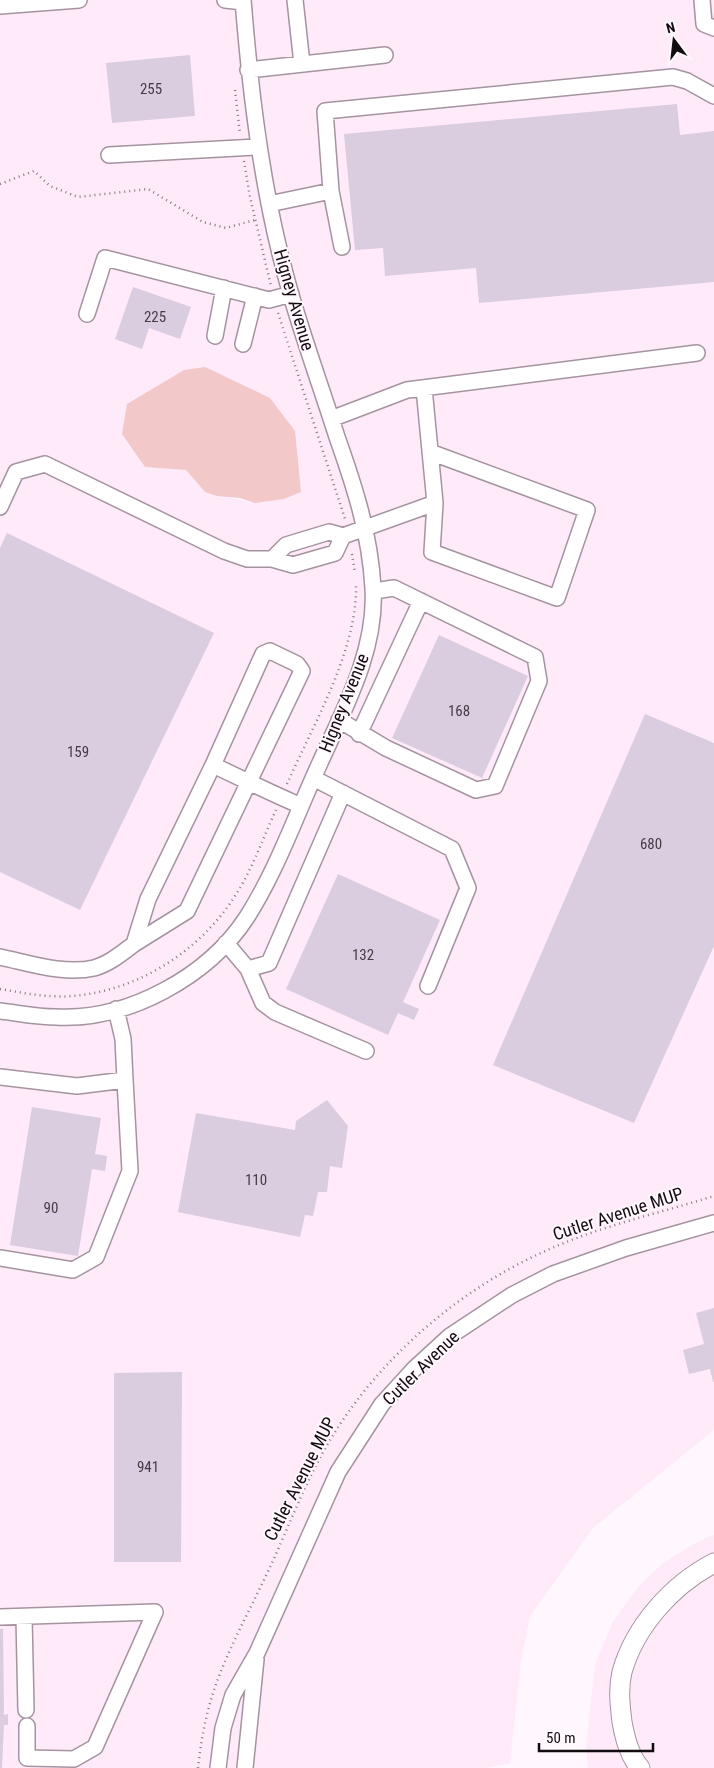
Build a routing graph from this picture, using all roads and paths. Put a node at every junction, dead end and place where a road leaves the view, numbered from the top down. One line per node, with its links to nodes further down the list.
1 (79, 0): 6 (street)
2 (225, 0): 5 (street)
3 (295, 0): 9 (street)
4 (702, 0): 7 (street)
5 (243, 1): 10 (street, Higney Avenue)
6 (0, 6)
7 (714, 28)
8 (385, 55): 9 (street)
9 (302, 64): 10 (street)
10 (248, 70): 12 (street, Higney Avenue)
11 (714, 96): 15 (street)
12 (258, 147): 13 (street); 16 (street, Higney Avenue)
13 (109, 156)
14 (0, 184): 17 (path)
15 (331, 191): 16 (street); 18 (street)
16 (268, 204): 17 (street, Higney Avenue)
17 (273, 226): 20 (street, Higney Avenue)
18 (342, 247)
19 (224, 288): 21 (street); 22 (street); 23 (street)
20 (291, 294): 21 (street); 27 (street, Higney Avenue)
21 (255, 296): 24 (street)
22 (87, 314)
23 (214, 336)
24 (243, 344)
25 (697, 353): 26 (street)
26 (424, 388): 27 (street); 28 (street)
27 (331, 419): 31 (street, Higney Avenue)
28 (430, 452): 29 (street); 29 (street)
29 (435, 503): 31 (street)
30 (0, 506): 33 (street)
31 (366, 527): 32 (street); 34 (street, Higney Avenue)
32 (343, 536): 33 (street); 33 (street)
33 (272, 559)
34 (374, 591): 35 (street); 36 (street, Higney Avenue)
35 (421, 601): 37 (street); 37 (street)
36 (339, 720): 37 (street); 39 (street, Higney Avenue)
37 (359, 734)
38 (213, 766): 40 (street); 40 (street); 44 (street)
39 (313, 778): 41 (street); 42 (street, Higney Avenue)
40 (250, 783): 42 (street); 44 (street)
41 (343, 793): 46 (street); 47 (street)
42 (301, 806): 43 (street, Higney Avenue)
43 (226, 943): 46 (street); 48 (street, Higney Avenue)
44 (134, 944): 45 (street)
45 (0, 957)
46 (248, 969): 50 (street)
47 (428, 986)
48 (116, 1009): 49 (street, Higney Avenue); 52 (street)
49 (0, 1011)
50 (366, 1051)
51 (0, 1077): 52 (street)
52 (125, 1080): 55 (street)
53 (714, 1196): 63 (path, Cutler Avenue MUP)
54 (714, 1223): 59 (street, Cutler Avenue)
55 (0, 1258)
56 (713, 1565): 66 (main road)
57 (0, 1617): 58 (street)
58 (24, 1617): 60 (street); 62 (street)
59 (257, 1653): 64 (street, Cutler Avenue); 65 (street, Cutler Avenue)
60 (26, 1710)
61 (27, 1726): 62 (street)
62 (74, 1763)
63 (198, 1768)
64 (218, 1768)
65 (245, 1768)
66 (640, 1768)

